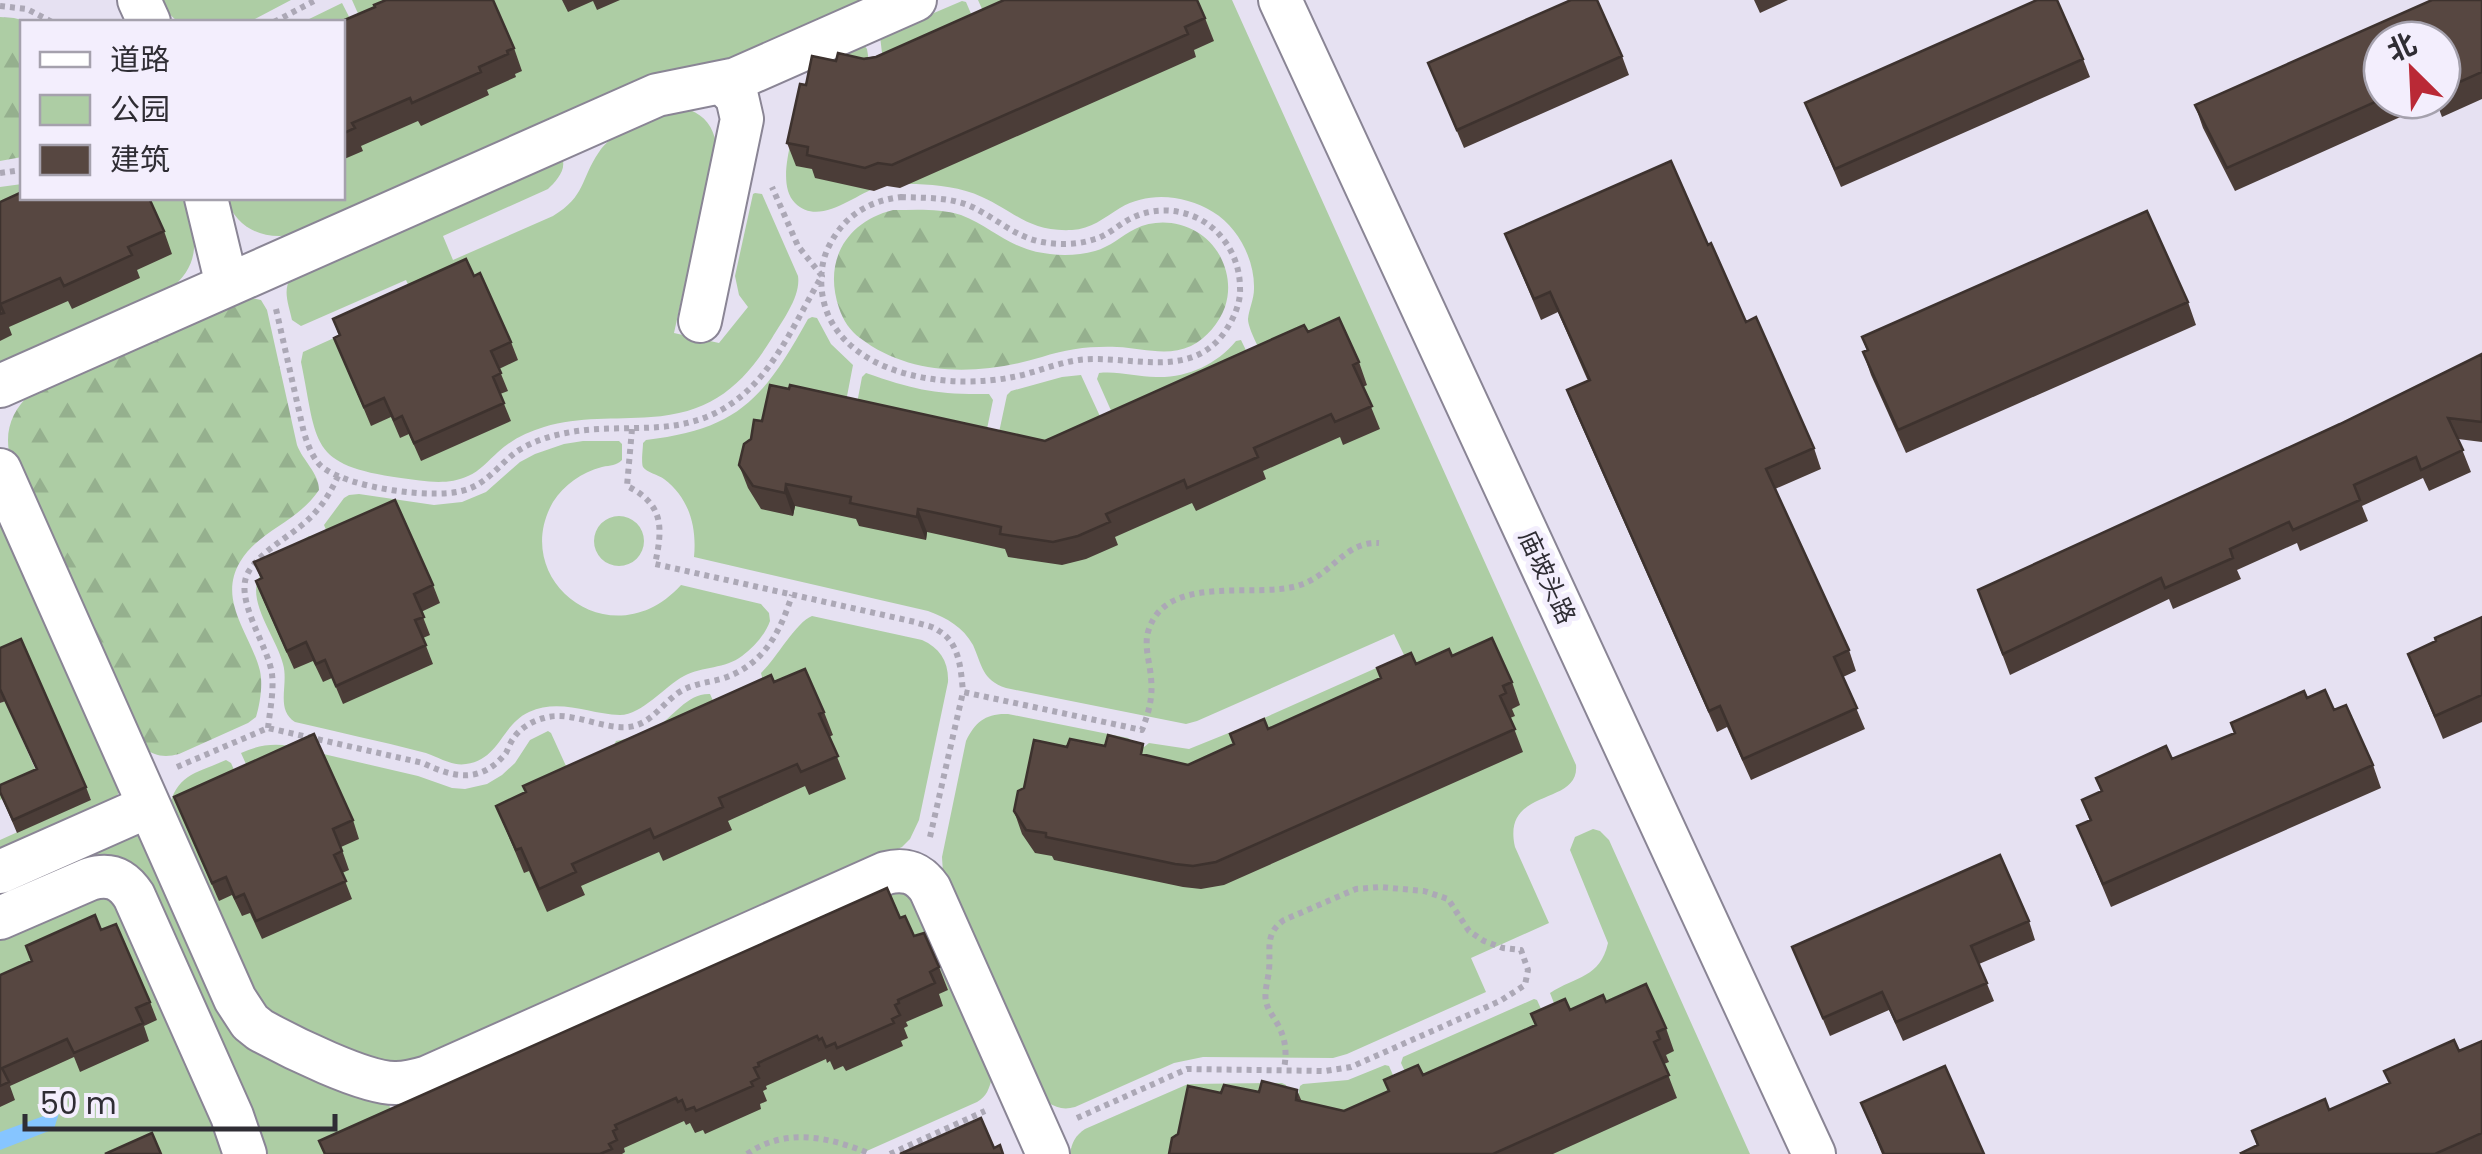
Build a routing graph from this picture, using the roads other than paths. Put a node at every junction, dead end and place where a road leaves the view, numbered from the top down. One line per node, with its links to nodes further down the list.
1 (915, 0): 3 (street)
2 (1280, 0): 14 (street, 庙坡头路)
3 (723, 82): 5 (street); 6 (street)
4 (207, 200): 5 (street)
5 (246, 277): 7 (street)
6 (700, 321)
7 (0, 386)
8 (0, 470): 9 (street)
9 (144, 795): 10 (street); 12 (street)
10 (0, 872)
11 (0, 918): 13 (street)
12 (1044, 1144)
13 (245, 1154)
14 (1814, 1154)

